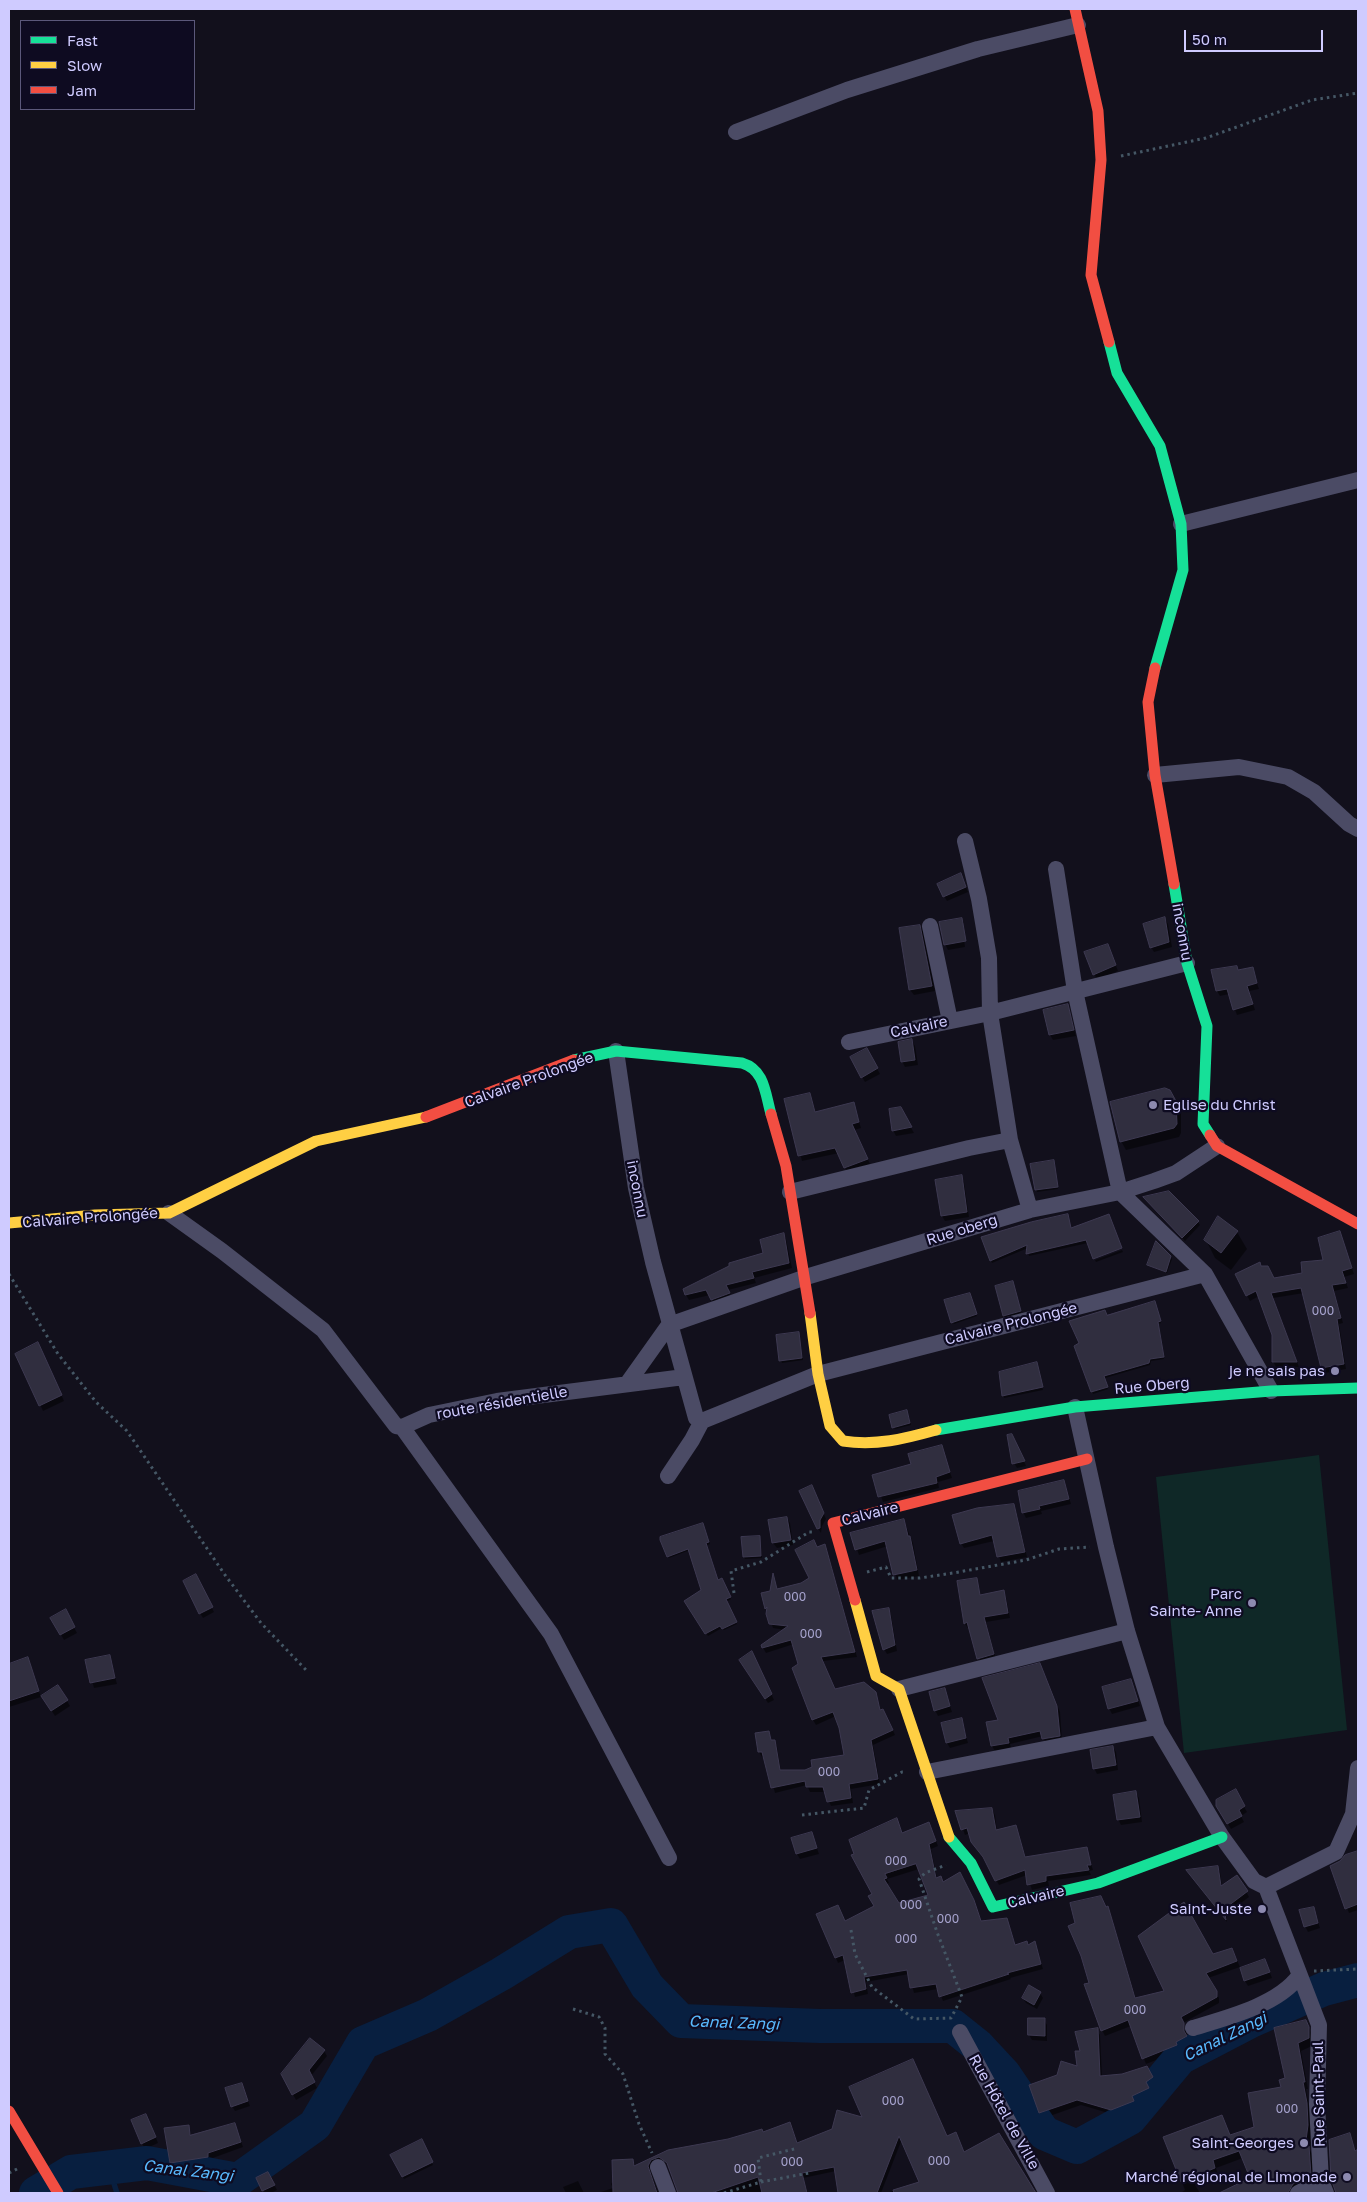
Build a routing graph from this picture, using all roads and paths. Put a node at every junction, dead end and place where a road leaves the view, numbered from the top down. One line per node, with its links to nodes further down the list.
1 (1075, 9): 2 (street, inconnu)
2 (1078, 25): 4 (street); 5 (street, inconnu)
3 (1358, 93): 5 (path)
4 (736, 132)
5 (1101, 160): 7 (street, inconnu)
6 (1358, 480): 7 (street)
7 (1181, 524): 8 (street, inconnu)
8 (1154, 775): 9 (street); 13 (street, inconnu)
9 (1358, 830)
10 (965, 841): 15 (street)
11 (1056, 869): 14 (street)
12 (930, 926): 16 (street)
13 (1187, 963): 14 (street); 20 (street, inconnu)
14 (1074, 991): 15 (street, Calvaire); 22 (street)
15 (990, 1013): 16 (street, Calvaire); 19 (street)
16 (950, 1021): 17 (street, Calvaire)
17 (849, 1042)
18 (616, 1051): 21 (street, Calvaire Prolongée); 24 (street, Calvaire Prolongée); 30 (street, inconnu)
19 (1010, 1140): 21 (street); 23 (street)
20 (1217, 1146): 22 (street); 26 (street, inconnu)
21 (790, 1192): 29 (street, Calvaire Prolongée)
22 (1120, 1192): 23 (street, Rue oberg); 28 (street)
23 (1030, 1210): 29 (street, Rue oberg)
24 (169, 1213): 25 (street, Calvaire Prolongée); 38 (street)
25 (9, 1223)
26 (1358, 1224)
27 (9, 1274): 47 (path)
28 (1204, 1274): 31 (street, Calvaire Prolongée); 35 (street)
29 (806, 1277): 30 (street); 31 (street, Calvaire Prolongée)
30 (669, 1325): 32 (street, inconnu); 33 (street)
31 (818, 1374): 37 (street); 39 (street, Calvaire Prolongée)
32 (684, 1376): 33 (street, route résidentielle); 37 (street, inconnu)
33 (627, 1384): 38 (street, route résidentielle)
34 (1358, 1388): 35 (street, Rue Oberg)
35 (1271, 1391): 36 (street, Rue Oberg)
36 (1075, 1407): 39 (street, Rue Oberg); 40 (street)
37 (702, 1421): 41 (street)
38 (402, 1427): 55 (street)
39 (949, 1427)
40 (1087, 1459): 42 (street, Calvaire); 43 (street)
41 (668, 1476)
42 (836, 1534): 44 (street, Calvaire); 45 (path)
43 (1106, 1547): 44 (path); 46 (street)
44 (846, 1572): 48 (street, Calvaire)
45 (734, 1593)
46 (1127, 1630): 48 (street); 49 (street)
47 (306, 1670)
48 (899, 1689): 51 (street, Calvaire)
49 (1157, 1727): 51 (street); 53 (street)
50 (1358, 1768): 56 (street)
51 (927, 1772): 52 (path); 54 (street, Calvaire)
52 (802, 1815)
53 (1222, 1837): 54 (street, Calvaire); 56 (street)
54 (961, 1852): 57 (path)
55 (669, 1858)
56 (1266, 1887): 59 (street)
57 (851, 1930)
58 (1358, 1969): 59 (path)
59 (1299, 1976): 61 (street); 68 (street, Rue Saint-Paul)
60 (573, 2009): 65 (path)
61 (1193, 2028)
62 (960, 2032): 72 (street, Rue Hôtel de Ville)
63 (9, 2111): 69 (street)
64 (798, 2148): 67 (path)
65 (658, 2167): 70 (street)
66 (809, 2173): 67 (path)
67 (761, 2182): 71 (path)
68 (1324, 2187): 73 (street)
69 (58, 2193)
70 (668, 2193)
71 (724, 2193)
72 (1047, 2193)
73 (1298, 2193)

